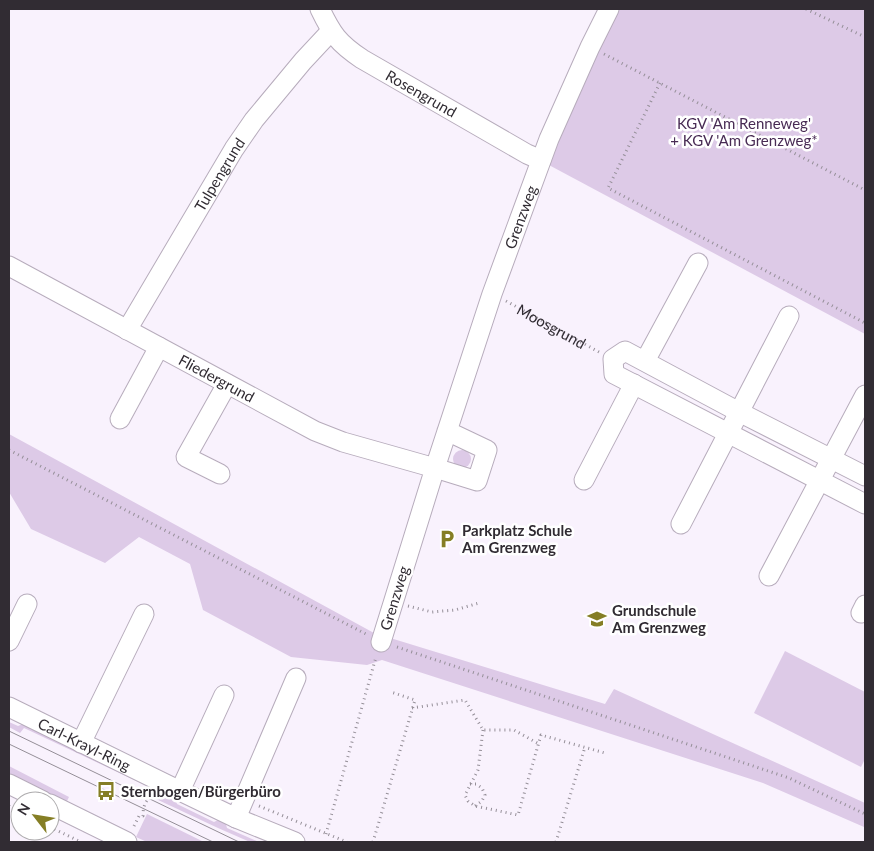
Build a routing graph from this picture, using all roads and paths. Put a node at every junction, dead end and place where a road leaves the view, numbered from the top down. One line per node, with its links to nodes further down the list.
1 (320, 9): 4 (street, Rosengrund)
2 (609, 9): 6 (street, Grenzweg)
3 (806, 9): 5 (path)
4 (331, 31): 8 (street, Rosengrund); 15 (street, Tulpengrund)
5 (865, 37)
6 (590, 47): 7 (path); 8 (street, Grenzweg)
7 (660, 83): 9 (path); 14 (path)
8 (541, 160): 12 (street, Grenzweg)
9 (865, 190)
10 (698, 263): 18 (street)
11 (9, 266): 15 (street, Fliedergrund)
12 (492, 294): 17 (path, Moosgrund); 24 (street, Grenzweg)
13 (789, 316): 22 (street)
14 (865, 323)
15 (127, 330): 16 (street, Fliedergrund)
16 (159, 347): 19 (street, Fliedergrund); 23 (street)
17 (613, 359): 18 (street); 20 (street)
18 (645, 361): 22 (street)
19 (227, 384): 28 (street, Fliedergrund); 29 (street)
20 (634, 384): 25 (street); 31 (street)
21 (865, 396): 27 (street)
22 (739, 412): 25 (street); 27 (street)
23 (120, 419)
24 (447, 431): 28 (street, Grenzweg); 28 (street)
25 (728, 433): 32 (street); 34 (street)
26 (9, 450): 41 (path)
27 (832, 459): 30 (street); 32 (street)
28 (435, 468): 41 (street, Grenzweg)
29 (220, 474)
30 (865, 476)
31 (584, 480)
32 (820, 480): 33 (street); 35 (street)
33 (865, 504)
34 (681, 524)
35 (769, 576)
36 (479, 603): 38 (path)
37 (27, 604): 40 (street)
38 (403, 604)
39 (144, 614): 48 (street)
40 (9, 641)
41 (380, 642): 59 (path); 62 (path)
42 (296, 678): 60 (street)
43 (391, 692): 46 (path)
44 (224, 695): 55 (street)
45 (9, 707): 48 (street, Carl-Krayl-Ring)
46 (412, 708): 47 (path); 66 (path)
47 (483, 730): 49 (path); 53 (path)
48 (81, 743): 55 (street, Carl-Krayl-Ring)
49 (539, 744): 50 (path); 57 (path)
50 (585, 747): 51 (path); 67 (path)
51 (605, 753)
52 (9, 784): 54 (street)
53 (470, 784): 57 (path); 57 (path)
54 (23, 791)
55 (180, 791): 60 (street, Carl-Krayl-Ring)
56 (153, 796): 63 (path)
57 (475, 806)
58 (60, 808): 63 (street)
59 (865, 814)
60 (236, 818): 65 (street, Carl-Krayl-Ring)
61 (60, 832): 64 (path)
62 (326, 834)
63 (128, 838)
64 (82, 842)
65 (295, 842)
66 (373, 842)
67 (556, 842)

